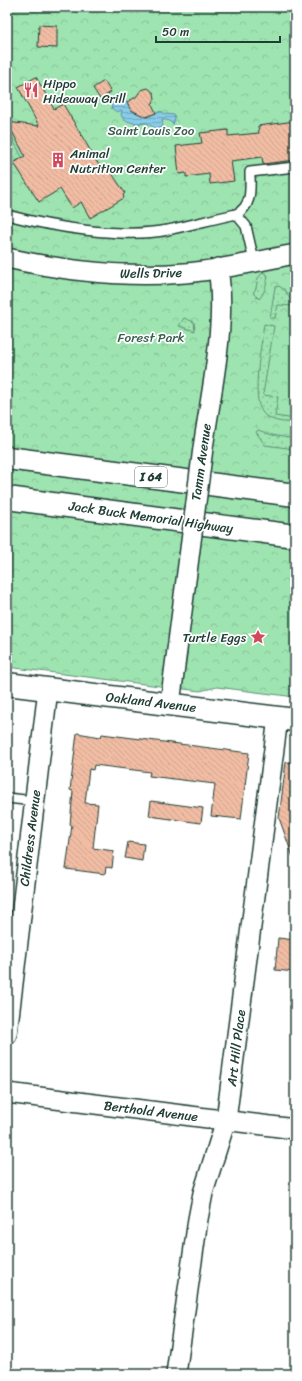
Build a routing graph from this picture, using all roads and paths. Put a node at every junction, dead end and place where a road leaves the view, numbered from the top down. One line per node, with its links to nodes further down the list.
1 (295, 167): 2 (lane)
2 (236, 214): 3 (lane); 6 (lane)
3 (7, 215)
4 (295, 254): 6 (street, Wells Drive)
5 (7, 258): 7 (street, Wells Drive)
6 (254, 261): 7 (street, Wells Drive)
7 (218, 268): 14 (street, Tamm Avenue, bridge)
8 (7, 458): 9 (main road, I 64)
9 (295, 495)
10 (7, 498): 11 (main road, Jack Buck Memorial Highway)
11 (295, 536)
12 (7, 684): 13 (main road, Oakland Avenue)
13 (48, 689): 14 (main road, Oakland Avenue); 17 (street, Childress Avenue)
14 (170, 704): 15 (main road, Oakland Avenue)
15 (287, 719): 20 (street, Art Hill Place)
16 (7, 798): 17 (lane)
17 (34, 801): 18 (street, Childress Avenue)
18 (7, 1034)
19 (7, 1093): 20 (street, Berthold Avenue)
20 (226, 1120): 21 (street, Berthold Avenue); 22 (street, Art Hill Place)
21 (295, 1129)
22 (176, 1374)

